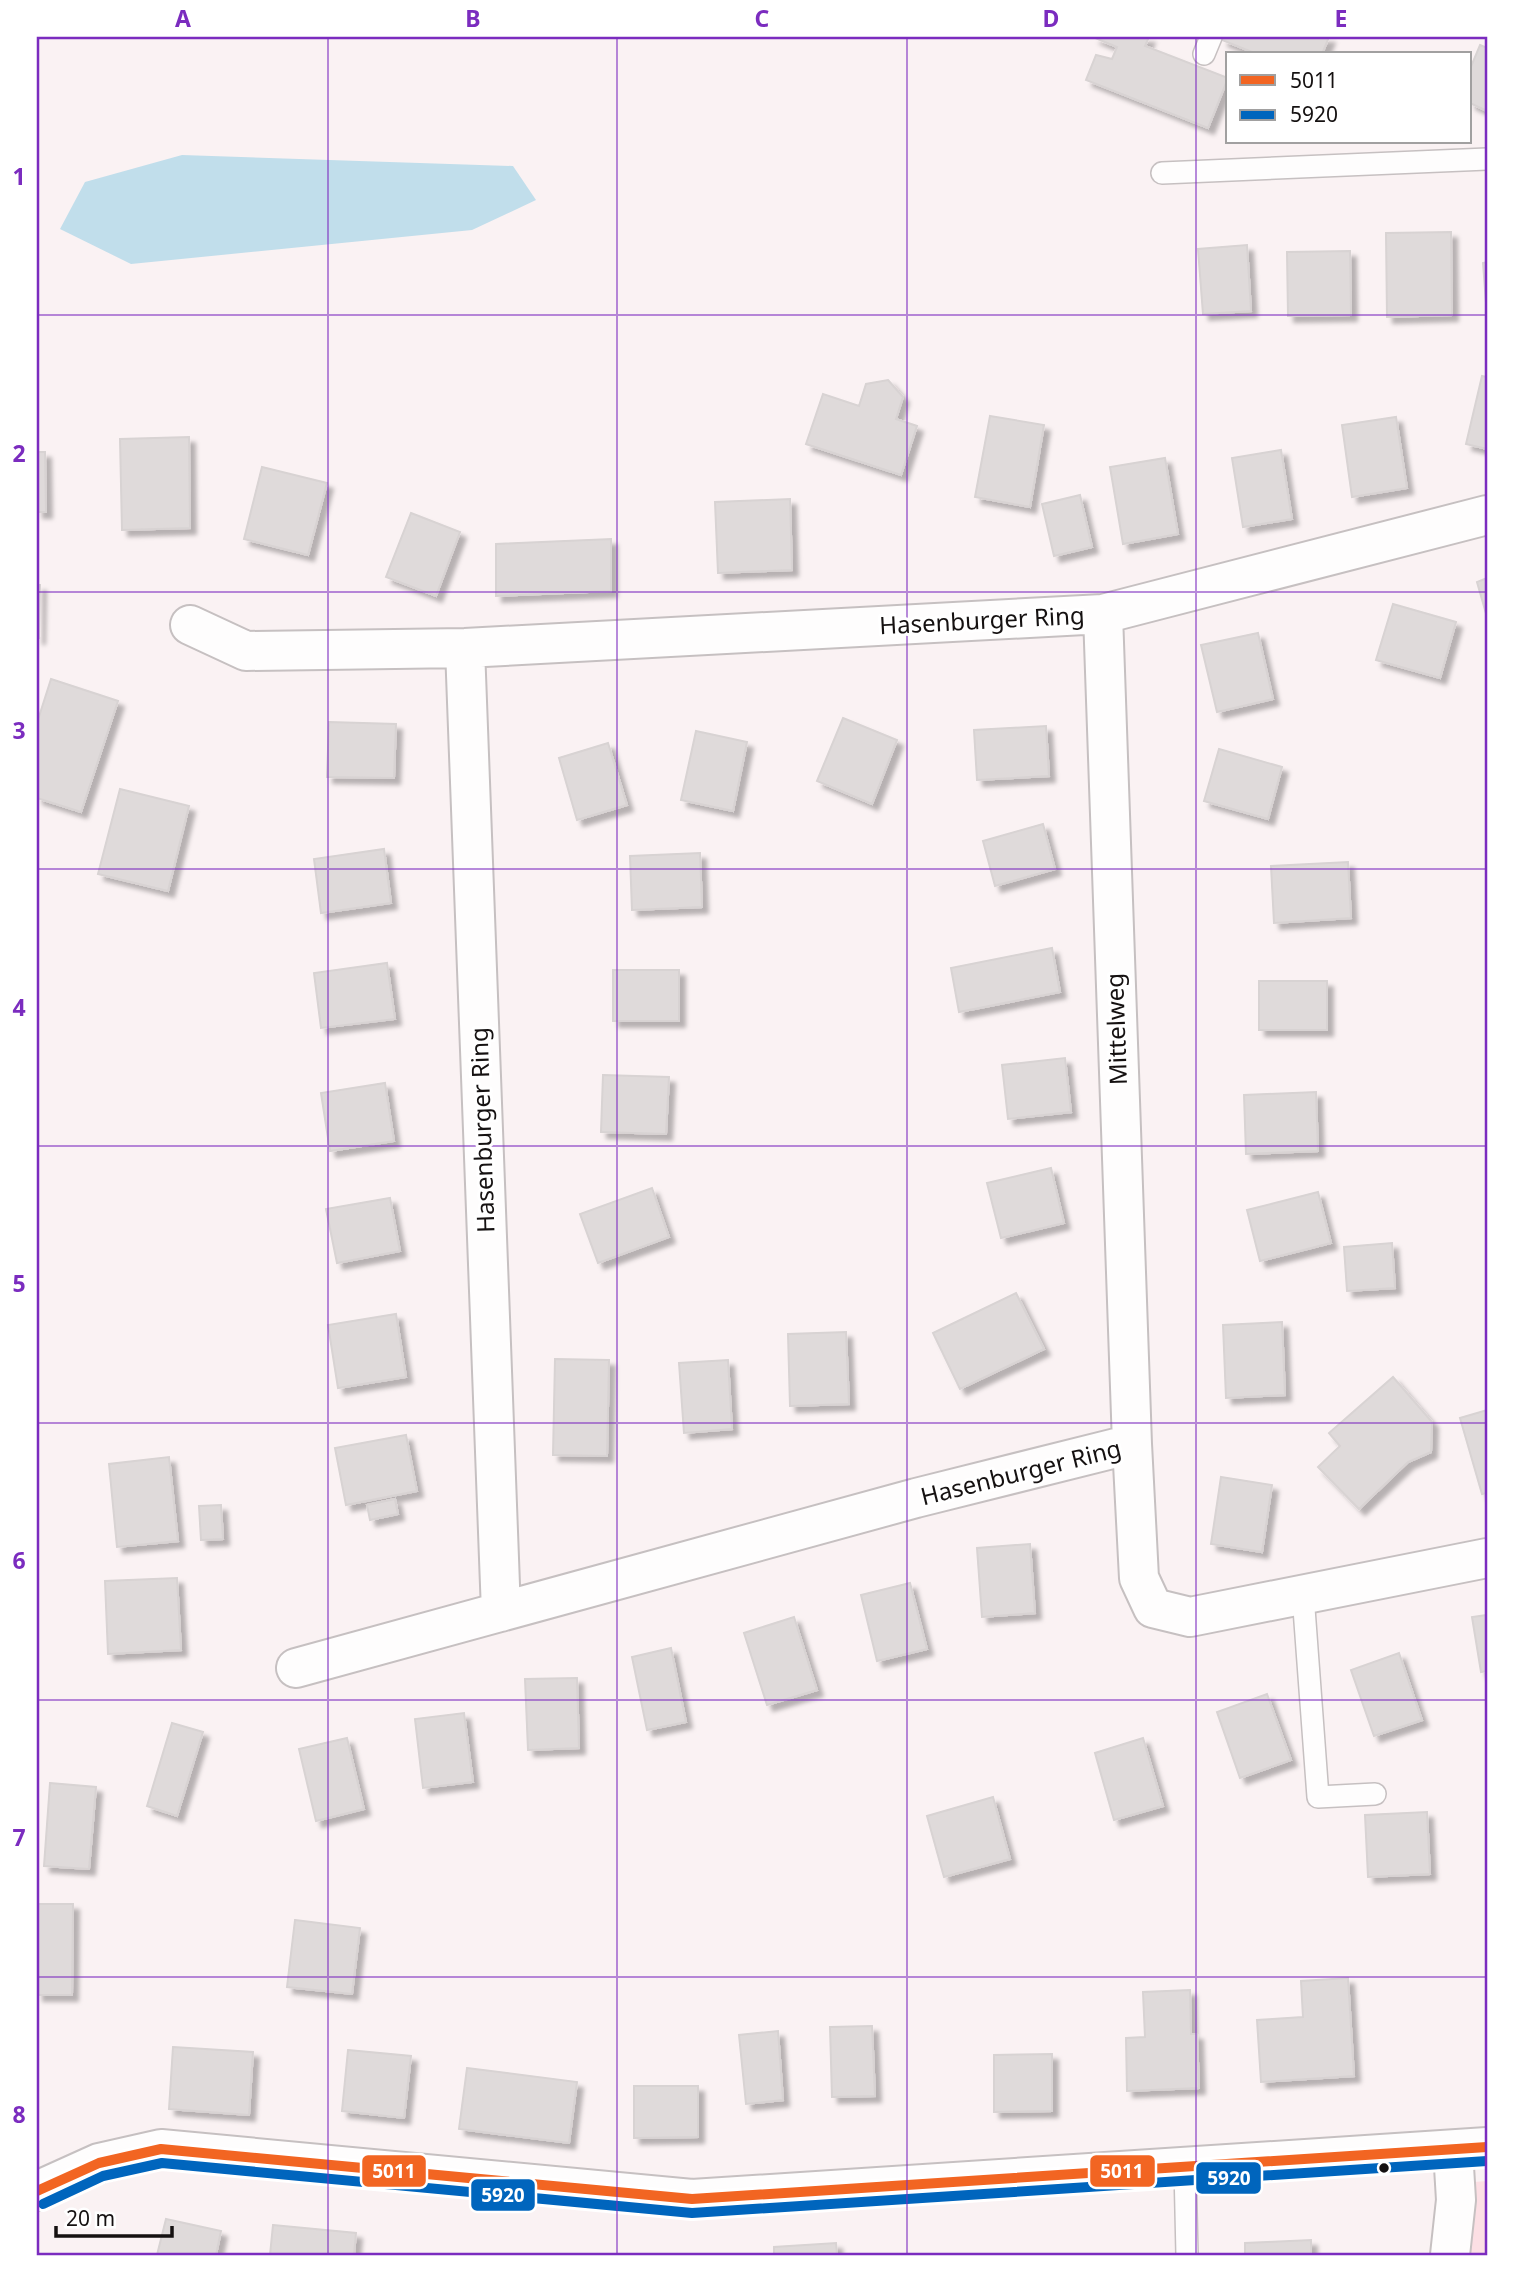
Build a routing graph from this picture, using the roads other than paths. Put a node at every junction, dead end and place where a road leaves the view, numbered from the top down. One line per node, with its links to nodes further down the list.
1 (1487, 159): 2 (lane)
2 (1162, 173)
3 (1487, 515): 4 (street, Hasenburger Ring)
4 (1103, 614): 6 (street, Hasenburger Ring); 7 (street, Mittelweg)
5 (190, 625): 6 (street, Hasenburger Ring)
6 (465, 648): 10 (street, Hasenburger Ring)
7 (1132, 1444): 9 (street, Hasenburger Ring); 10 (street, Hasenburger Ring)
8 (1487, 1558): 9 (street, Hasenburger Ring)
9 (1303, 1595): 12 (lane)
10 (501, 1612): 11 (street, Hasenburger Ring)
11 (296, 1668)
12 (1375, 1794)
13 (1470, 2148): 14 (street); 17 (street)
14 (1185, 2168): 15 (street); 16 (lane)
15 (37, 2191)
16 (1187, 2255)
17 (1450, 2255)

